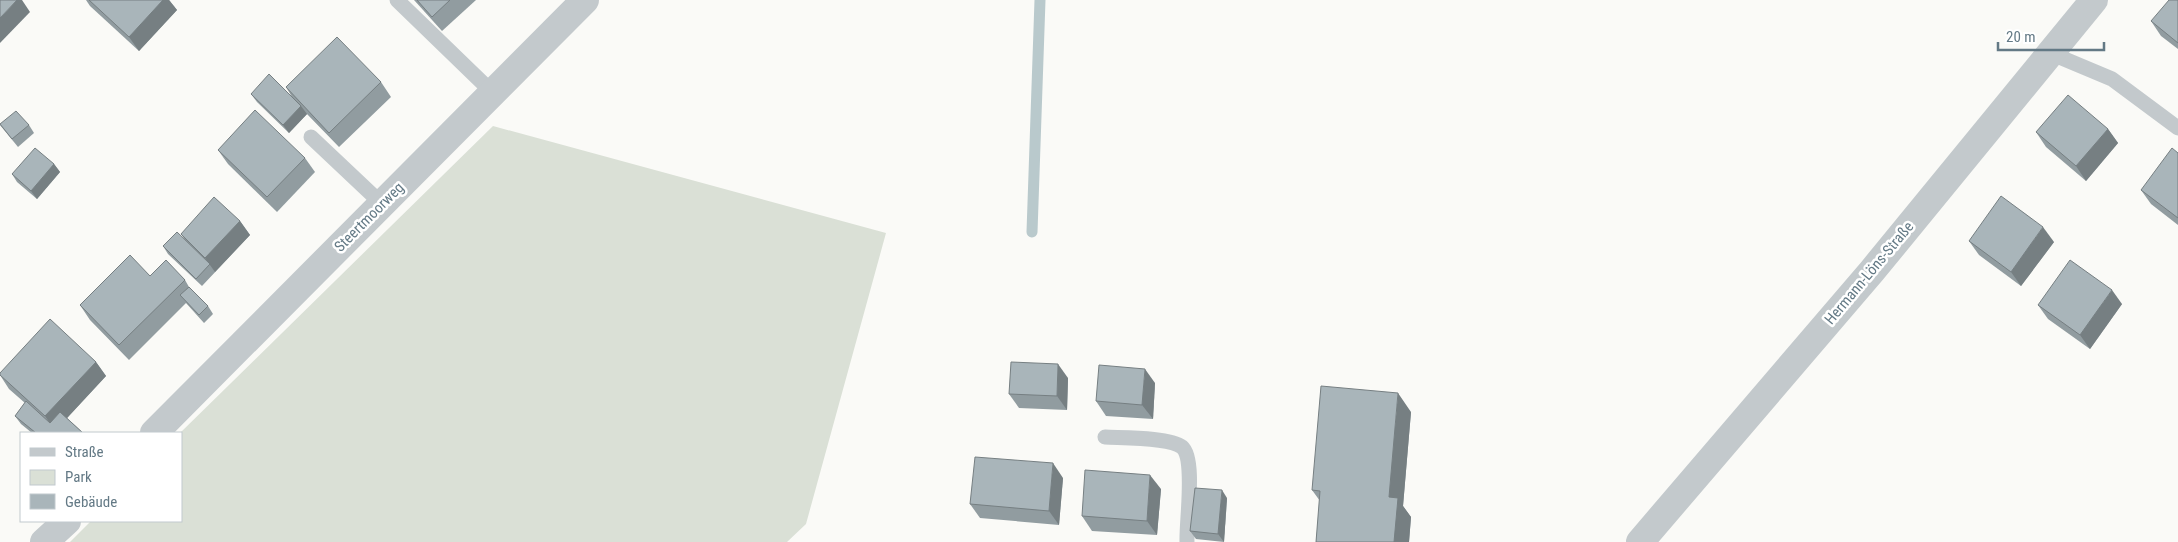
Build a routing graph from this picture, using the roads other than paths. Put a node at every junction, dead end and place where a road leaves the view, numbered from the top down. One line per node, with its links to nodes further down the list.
1 (397, 0): 5 (lane)
2 (585, 0): 5 (street, Steertmoorweg)
3 (2094, 0): 4 (street, Hermann-Löns-Straße)
4 (2050, 53): 6 (lane); 14 (street, Hermann-Löns-Straße)
5 (493, 93): 8 (street, Steertmoorweg)
6 (2178, 128)
7 (311, 137): 8 (lane)
8 (382, 204): 9 (street, Steertmoorweg)
9 (155, 432)
10 (1105, 437): 13 (lane)
11 (65, 522): 12 (street)
12 (44, 542)
13 (1187, 542)
14 (1640, 542)

